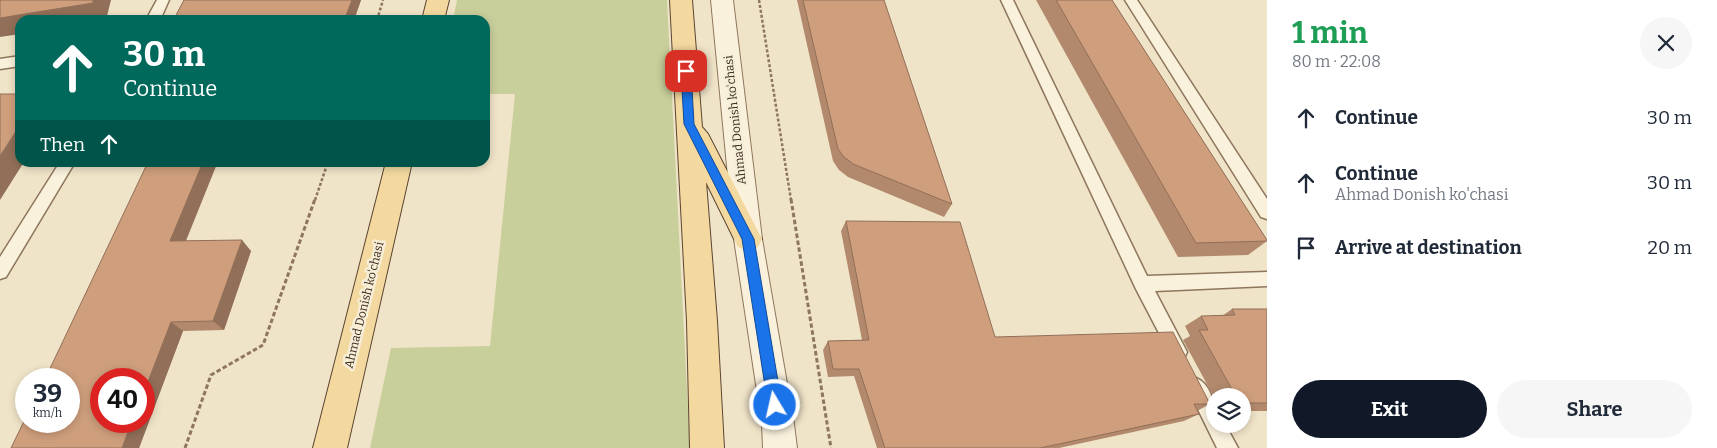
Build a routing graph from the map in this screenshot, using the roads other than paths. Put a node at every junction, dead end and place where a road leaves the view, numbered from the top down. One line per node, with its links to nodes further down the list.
1 (163, 0): 7 (lane)
2 (438, 0): 8 (main road)
3 (681, 0): 11 (main road)
4 (722, 0): 15 (street, Ahmad Donish ko'chasi)
5 (1007, 0): 18 (lane)
6 (1131, 0): 14 (lane)
7 (156, 15)
8 (434, 15)
9 (15, 62): 10 (lane)
10 (0, 64)
11 (689, 124): 15 (main road); 22 (main road)
12 (65, 167): 16 (lane)
13 (398, 167): 21 (main road, Ahmad Donish ko'chasi)
14 (1267, 212)
15 (748, 239): 23 (street, Ahmad Donish ko'chasi)
16 (0, 272)
17 (1267, 279): 18 (lane)
18 (1142, 284): 19 (lane)
19 (1206, 406)
20 (1220, 433): 24 (lane)
21 (330, 448)
22 (707, 448)
23 (780, 448)
24 (1228, 448)

